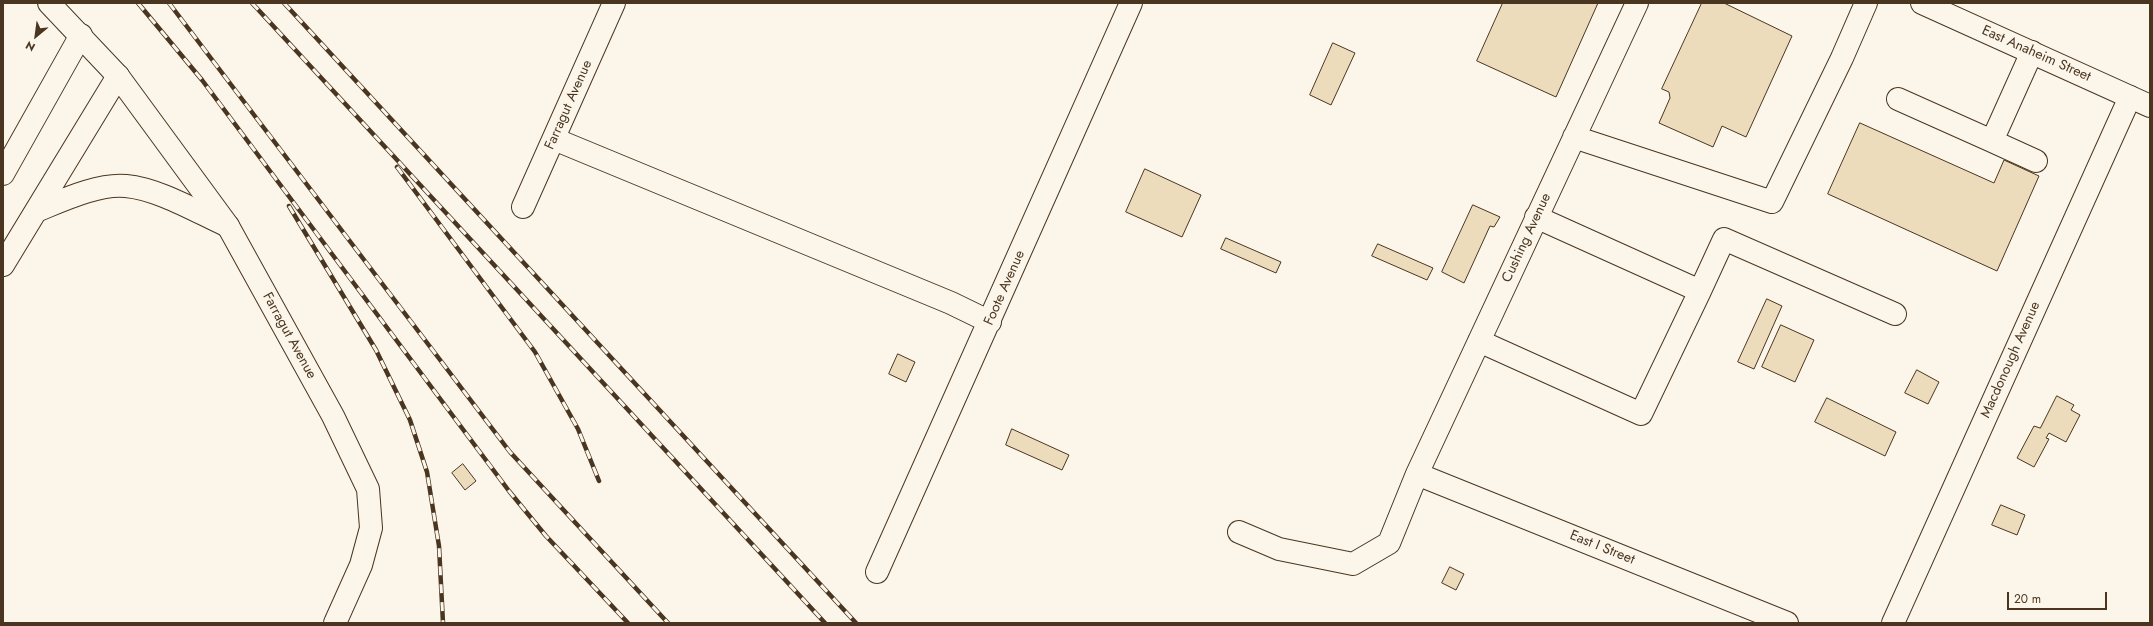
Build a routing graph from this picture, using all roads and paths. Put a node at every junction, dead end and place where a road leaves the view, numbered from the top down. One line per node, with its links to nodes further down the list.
1 (49, 3): 7 (main road, Farragut Avenue)
2 (614, 3): 14 (main road, Farragut Avenue)
3 (1131, 3): 25 (main road, Foote Avenue)
4 (1637, 3): 13 (main road, Cushing Avenue)
5 (1866, 3): 13 (main road)
6 (1922, 3): 8 (main road, East Anaheim Street)
7 (80, 35): 9 (main road, Farragut Avenue); 17 (main road)
8 (2032, 52): 10 (main road, East Anaheim Street); 15 (main road)
9 (118, 76): 19 (main road); 21 (main road, Farragut Avenue)
10 (2130, 97): 12 (main road, East Anaheim Street); 32 (main road, Macdonough Avenue)
11 (1898, 99): 15 (main road)
12 (2150, 106)
13 (1574, 136): 20 (main road, Cushing Avenue)
14 (554, 138): 18 (main road, Farragut Avenue); 25 (main road)
15 (1992, 141): 16 (main road)
16 (2036, 161)
17 (3, 174)
18 (523, 207)
19 (36, 211): 21 (main road); 22 (main road)
20 (1536, 217): 23 (main road); 26 (main road, Cushing Avenue)
21 (228, 226): 30 (main road, Farragut Avenue)
22 (3, 265)
23 (1700, 291): 24 (main road); 26 (main road)
24 (1895, 314)
25 (990, 322): 29 (main road, Foote Avenue)
26 (1479, 341): 27 (main road, Cushing Avenue)
27 (1417, 474): 28 (main road, Cushing Avenue); 31 (main road, East I Street)
28 (1238, 532)
29 (877, 572)
30 (335, 623)
31 (1787, 623)
32 (1893, 623)

